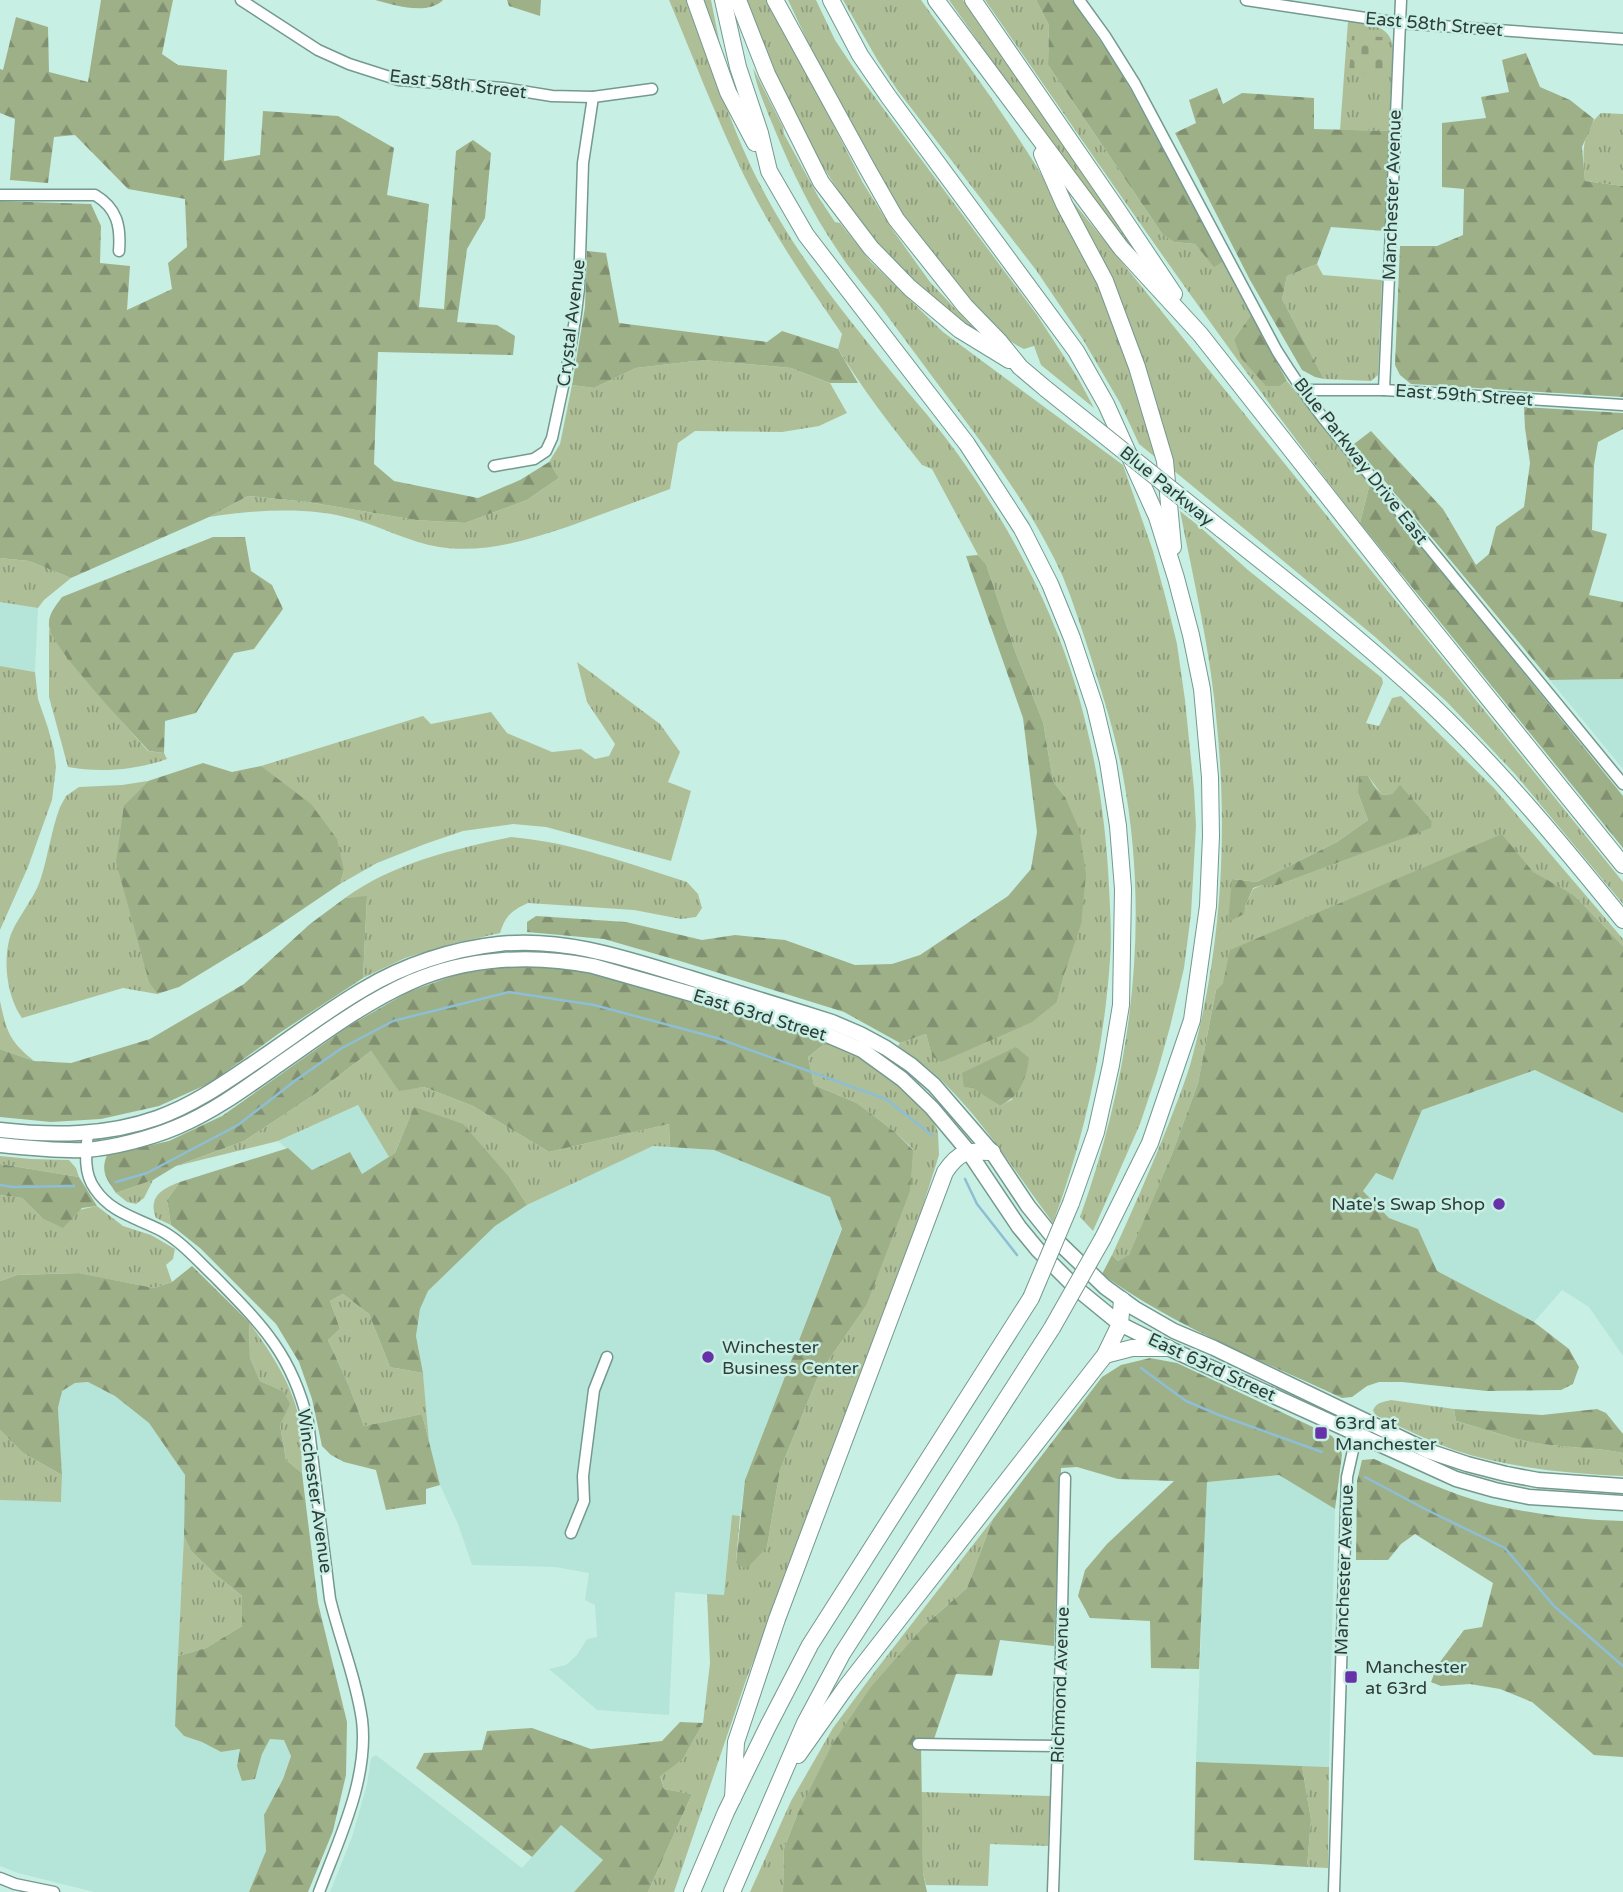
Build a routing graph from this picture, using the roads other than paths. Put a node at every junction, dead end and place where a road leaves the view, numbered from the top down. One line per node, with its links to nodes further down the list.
1 (241, 0): 15 (street, East 58th Street)
2 (695, 0): 17 (highway)
3 (723, 0): 17 (highway)
4 (738, 0): 21 (highway)
5 (831, 0): 26 (highway)
6 (936, 0): 16 (highway)
7 (973, 0): 20 (highway)
8 (1079, 0): 22 (street, Blue Parkway Drive East)
9 (1246, 0): 12 (street, East 58th Street)
10 (1401, 0): 12 (street, Manchester Avenue)
11 (777, 4): 21 (highway, Blue Parkway)
12 (1399, 23): 13 (street, East 58th Street); 23 (street, Manchester Avenue)
13 (1623, 39)
14 (652, 89): 15 (street, East 58th Street)
15 (593, 97): 25 (street, Crystal Avenue)
16 (1031, 127): 20 (highway); 26 (highway)
17 (769, 171): 50 (highway, bridge)
18 (0, 195): 19 (street)
19 (119, 251)
20 (1200, 334): 28 (highway)
21 (1020, 367): 29 (highway, Blue Parkway, bridge)
22 (1305, 390): 23 (street, East 59th Street); 27 (street, Blue Parkway Drive East)
23 (1384, 390): 24 (street, East 59th Street)
24 (1623, 405)
25 (494, 466)
26 (1176, 578): 49 (highway, bridge)
27 (1623, 784)
28 (1623, 865)
29 (1623, 920)
30 (0, 1130): 31 (main road, East 63rd Street)
31 (88, 1133): 33 (street, Winchester Avenue); 35 (main road, East 63rd Street)
32 (0, 1145): 33 (main road, East 63rd Street)
33 (86, 1150): 34 (main road, East 63rd Street); 53 (street, Winchester Avenue)
34 (968, 1151): 35 (highway); 37 (main road, East 63rd Street); 50 (highway)
35 (992, 1152): 36 (main road, East 63rd Street)
36 (1122, 1300): 37 (highway); 41 (main road, East 63rd Street)
37 (1120, 1324): 38 (main road, East 63rd Street); 39 (highway)
38 (1168, 1348): 39 (highway); 42 (main road, East 63rd Street)
39 (1105, 1355): 49 (highway)
40 (607, 1357): 46 (street)
41 (1362, 1419): 42 (street, Manchester Avenue); 44 (main road, East 63rd Street)
42 (1356, 1434): 45 (main road, East 63rd Street); 57 (street, Manchester Avenue)
43 (1065, 1478): 48 (street, Richmond Avenue)
44 (1623, 1486)
45 (1623, 1503)
46 (572, 1533)
47 (918, 1745): 48 (street)
48 (1058, 1746): 56 (street, Richmond Avenue)
49 (779, 1783): 55 (highway)
50 (733, 1798): 54 (highway)
51 (0, 1878): 52 (street)
52 (54, 1892)
53 (319, 1892)
54 (692, 1892)
55 (732, 1892)
56 (1053, 1892)
57 (1334, 1892)

